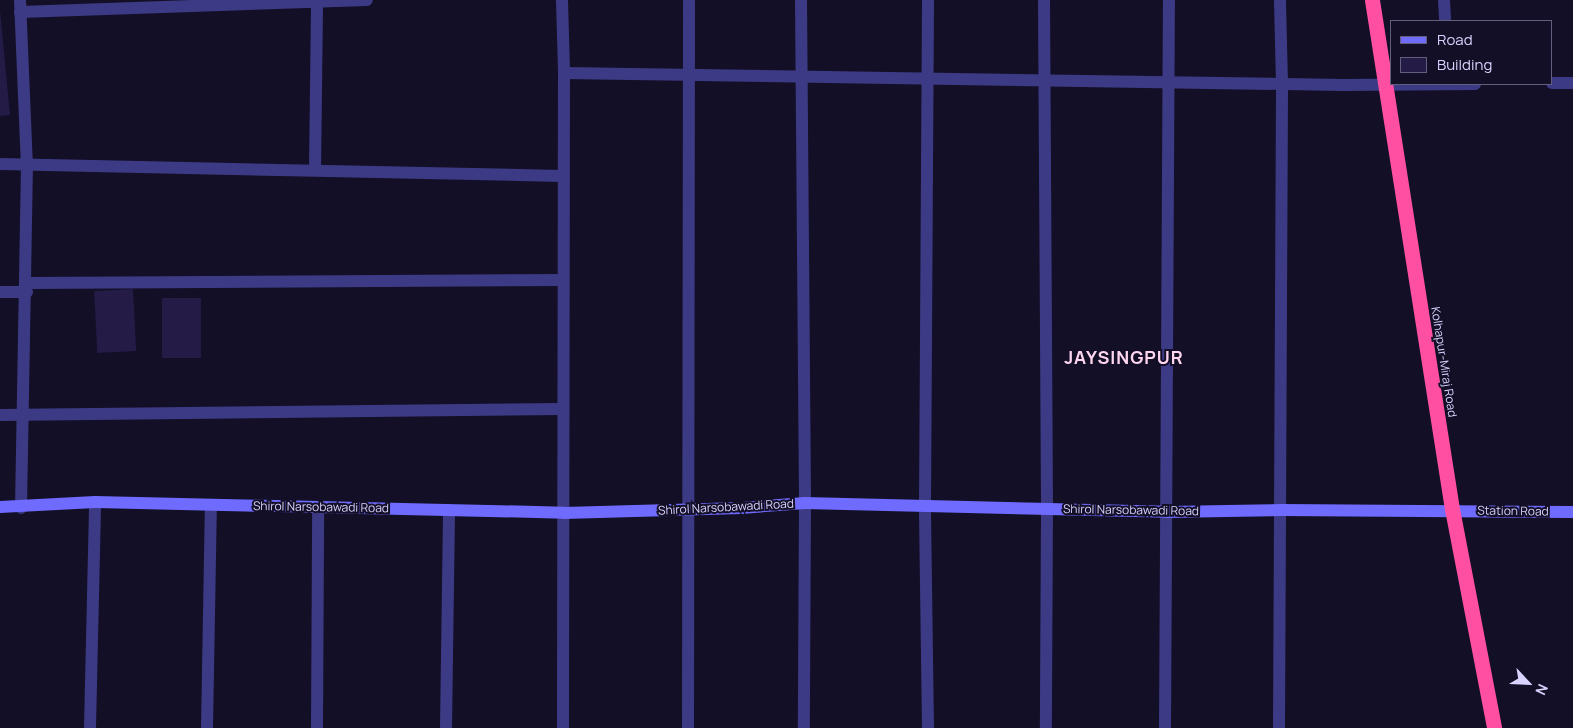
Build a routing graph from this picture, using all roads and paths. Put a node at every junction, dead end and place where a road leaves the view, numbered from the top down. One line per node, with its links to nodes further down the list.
1 (367, 0): 11 (street)
2 (562, 0): 14 (street)
3 (689, 0): 15 (street)
4 (801, 0): 16 (street)
5 (928, 0): 17 (street)
6 (1044, 0): 18 (street)
7 (1169, 0): 19 (street)
8 (1280, 0): 22 (street)
9 (1372, 0): 23 (highway, Kolhapur-Miraj Road)
10 (1444, 0): 13 (street)
11 (318, 2): 12 (street); 27 (street)
12 (20, 6): 26 (street)
13 (1445, 20)
14 (564, 73): 15 (street); 28 (street)
15 (690, 75): 16 (street); 44 (street)
16 (804, 77): 17 (street); 36 (street)
17 (928, 78): 18 (street); 38 (street)
18 (1045, 80): 19 (street); 42 (street)
19 (1169, 82): 22 (street); 47 (street)
20 (1553, 83): 21 (street)
21 (1573, 83)
22 (1282, 84): 23 (street); 45 (street)
23 (1384, 84): 24 (street); 46 (highway, Kolhapur-Miraj Road)
24 (1390, 84)
25 (0, 164): 26 (street)
26 (27, 164): 27 (street); 30 (street)
27 (315, 170): 28 (street)
28 (562, 176): 29 (street)
29 (563, 280): 30 (street); 32 (street)
30 (27, 287): 31 (street); 34 (street)
31 (0, 292)
32 (563, 409): 34 (street); 49 (street)
33 (0, 415): 34 (street)
34 (22, 415): 41 (street)
35 (95, 502): 37 (main road, Shirol Narsobawadi Road); 41 (main road, Shirol Narsobawadi Road); 50 (street)
36 (805, 503): 38 (main road, Shirol Narsobawadi Road); 44 (main road, Shirol Narsobawadi Road); 56 (street)
37 (211, 505): 40 (main road, Shirol Narsobawadi Road); 51 (street)
38 (925, 506): 42 (main road, Shirol Narsobawadi Road); 57 (street)
39 (0, 507): 41 (main road, Shirol Narsobawadi Road)
40 (318, 507): 43 (main road, Shirol Narsobawadi Road); 52 (street)
41 (21, 508)
42 (1047, 508): 47 (main road, Shirol Narsobawadi Road); 58 (street)
43 (449, 510): 49 (main road, Shirol Narsobawadi Road); 53 (street)
44 (689, 510): 49 (main road, Shirol Narsobawadi Road); 55 (street)
45 (1281, 510): 46 (main road, Shirol Narsobawadi Road); 47 (main road, Shirol Narsobawadi Road); 60 (street)
46 (1452, 510): 48 (main road, Station Road); 61 (highway, Kolhapur-Miraj Road)
47 (1167, 512): 59 (street)
48 (1573, 512)
49 (564, 513): 54 (street)
50 (90, 728)
51 (207, 728)
52 (317, 728)
53 (446, 728)
54 (563, 728)
55 (688, 728)
56 (804, 728)
57 (928, 728)
58 (1046, 728)
59 (1165, 728)
60 (1279, 728)
61 (1494, 728)

